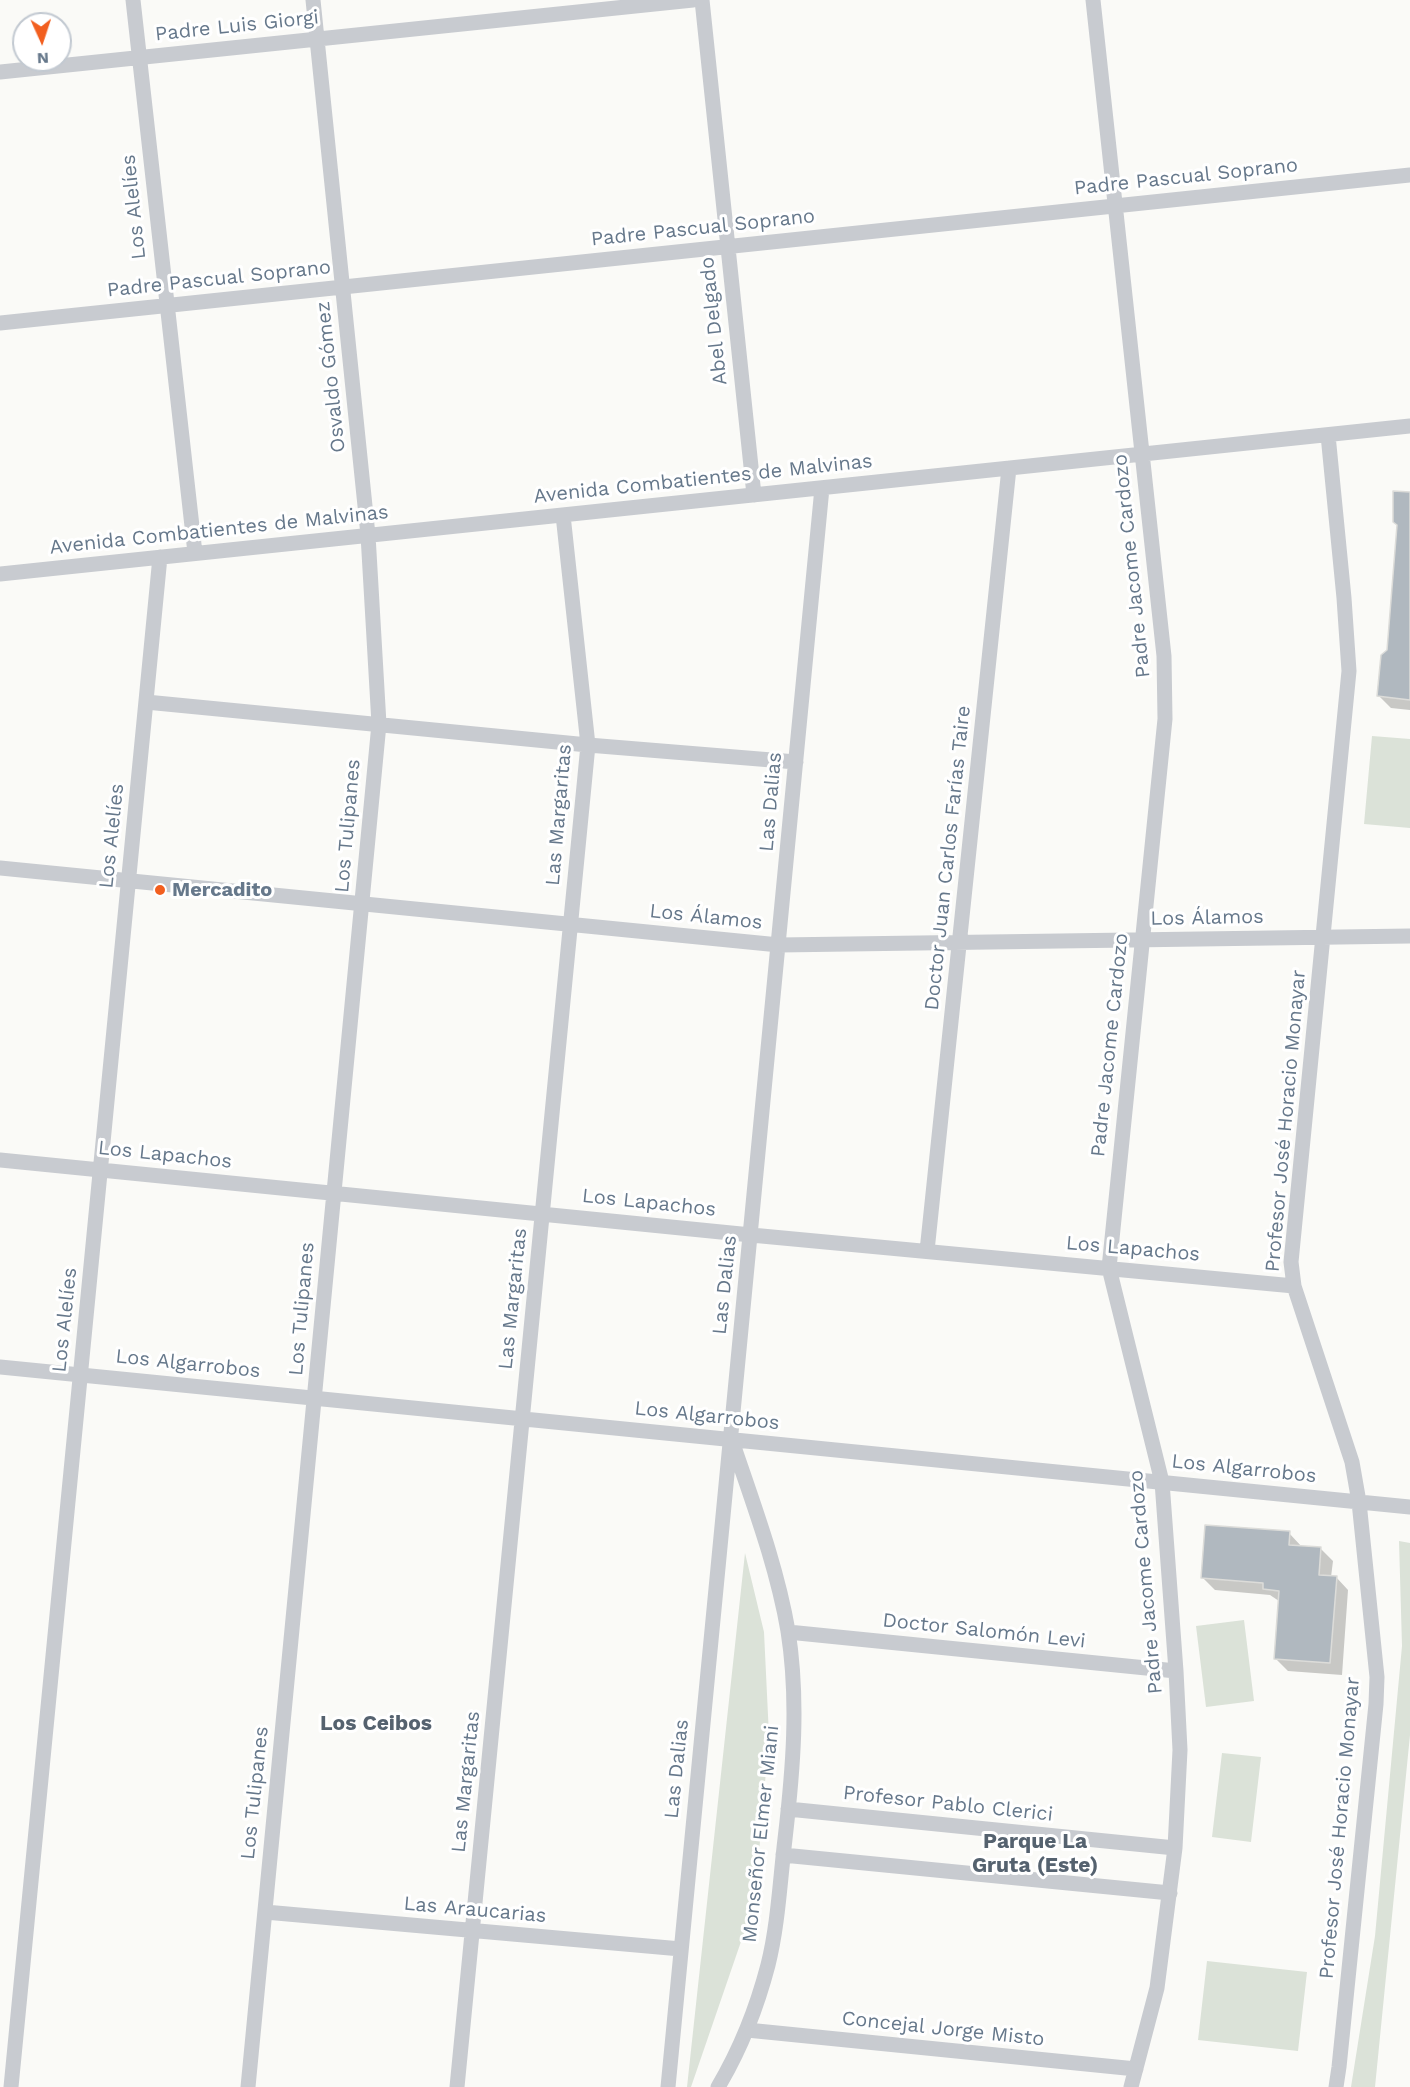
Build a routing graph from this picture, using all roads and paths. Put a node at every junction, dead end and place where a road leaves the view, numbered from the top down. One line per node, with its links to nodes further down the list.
1 (133, 0): 7 (street, Los Alelíes)
2 (313, 0): 6 (street, Osvaldo Gómez)
3 (693, 0): 6 (street, Padre Luis Giorgi)
4 (702, 0): 11 (street, Abel Delgado)
5 (1093, 0): 10 (street, Padre Jacome Cardozo)
6 (317, 39): 7 (street, Padre Luis Giorgi); 12 (street, Osvaldo Gómez)
7 (139, 58): 8 (street, Padre Luis Giorgi); 13 (street, Los Alelíes)
8 (0, 72)
9 (1410, 175): 10 (street, Padre Pascual Soprano)
10 (1115, 206): 11 (street, Padre Pascual Soprano); 17 (street, Padre Jacome Cardozo)
11 (728, 246): 12 (street, Padre Pascual Soprano); 20 (street, Abel Delgado)
12 (342, 287): 13 (street, Padre Pascual Soprano); 22 (street, Osvaldo Gómez)
13 (166, 305): 14 (street, Padre Pascual Soprano); 23 (street, Los Alelíes)
14 (0, 323)
15 (1410, 426): 16 (street, Avenida Combatientes de Malvinas)
16 (1328, 435): 17 (street, Avenida Combatientes de Malvinas); 35 (street, Profesor José Horacio Monayar)
17 (1142, 454): 18 (street, Avenida Combatientes de Malvinas); 36 (street, Padre Jacome Cardozo)
18 (1008, 468): 19 (street, Avenida Combatientes de Malvinas); 37 (street, Doctor Juan Carlos Farías Taire)
19 (822, 488): 20 (street, Avenida Combatientes de Malvinas); 29 (street, Las Dalias)
20 (754, 495): 21 (street, Avenida Combatientes de Malvinas)
21 (563, 515): 22 (street, Avenida Combatientes de Malvinas); 28 (street, Las Margaritas)
22 (368, 535): 23 (street, Avenida Combatientes de Malvinas); 27 (street, Los Tulipanes)
23 (195, 553): 24 (street, Avenida Combatientes de Malvinas)
24 (160, 557): 25 (street, Avenida Combatientes de Malvinas); 26 (street, Los Alelíes)
25 (0, 574)
26 (146, 702): 27 (street); 31 (street, Los Alelíes)
27 (379, 724): 28 (street); 32 (street, Los Tulipanes)
28 (588, 745): 29 (street); 33 (street, Las Margaritas)
29 (796, 762): 38 (street, Las Dalias)
30 (0, 868): 31 (street, Los Álamos)
31 (129, 880): 32 (street, Los Álamos); 40 (street, Los Alelíes)
32 (362, 904): 33 (street, Los Álamos); 41 (street, Los Tulipanes)
33 (570, 925): 38 (street, Los Álamos); 42 (street, Las Margaritas)
34 (1410, 936): 35 (street, Los Álamos)
35 (1323, 938): 36 (street, Los Álamos); 46 (street, Profesor José Horacio Monayar)
36 (1141, 940): 37 (street, Los Álamos); 45 (street, Padre Jacome Cardozo)
37 (961, 943): 38 (street, Los Álamos); 44 (street, Doctor Juan Carlos Farías Taire)
38 (779, 945): 43 (street, Las Dalias)
39 (0, 1160): 40 (street, Los Lapachos)
40 (101, 1170): 41 (street, Los Lapachos); 48 (street, Los Alelíes)
41 (334, 1193): 42 (street, Los Lapachos); 49 (street, Los Tulipanes)
42 (542, 1214): 43 (street, Los Lapachos); 50 (street, Las Margaritas)
43 (751, 1235): 44 (street, Los Lapachos); 51 (street, Las Dalias)
44 (927, 1251): 45 (street, Los Lapachos)
45 (1109, 1268): 46 (street, Los Lapachos); 52 (street, Padre Jacome Cardozo)
46 (1294, 1286): 53 (street, Profesor José Horacio Monayar)
47 (0, 1367): 48 (street, Los Algarrobos)
48 (81, 1375): 49 (street, Los Algarrobos); 66 (street, Los Alelíes)
49 (315, 1398): 50 (street, Los Algarrobos); 61 (street, Los Tulipanes)
50 (522, 1419): 51 (street, Los Algarrobos); 62 (street, Las Margaritas)
51 (731, 1439): 52 (street, Los Algarrobos); 55 (street, Monseñor Elmer Miani); 63 (street, Las Dalias)
52 (1162, 1482): 53 (street, Los Algarrobos); 56 (street, Padre Jacome Cardozo)
53 (1359, 1502): 54 (street, Los Algarrobos); 72 (street, Profesor José Horacio Monayar)
54 (1410, 1507)
55 (788, 1632): 56 (street, Doctor Salomón Levi); 57 (street, Monseñor Elmer Miani)
56 (1176, 1671): 58 (street, Padre Jacome Cardozo)
57 (788, 1809): 58 (street, Profesor Pablo Clerici); 59 (street, Monseñor Elmer Miani)
58 (1175, 1848): 60 (street, Padre Jacome Cardozo)
59 (783, 1855): 60 (street); 64 (street, Monseñor Elmer Miani)
60 (1170, 1893): 65 (street, Padre Jacome Cardozo)
61 (265, 1912): 62 (street, Las Araucarias); 67 (street, Los Tulipanes)
62 (472, 1931): 63 (street, Las Araucarias); 68 (street, Las Margaritas)
63 (681, 1949): 69 (street, Las Dalias)
64 (747, 2030): 65 (street, Concejal Jorge Misto); 70 (street, Monseñor Elmer Miani)
65 (1136, 2069): 71 (street, Padre Jacome Cardozo)
66 (10, 2087)
67 (248, 2087)
68 (457, 2087)
69 (668, 2087)
70 (718, 2087)
71 (1131, 2087)
72 (1336, 2087)

